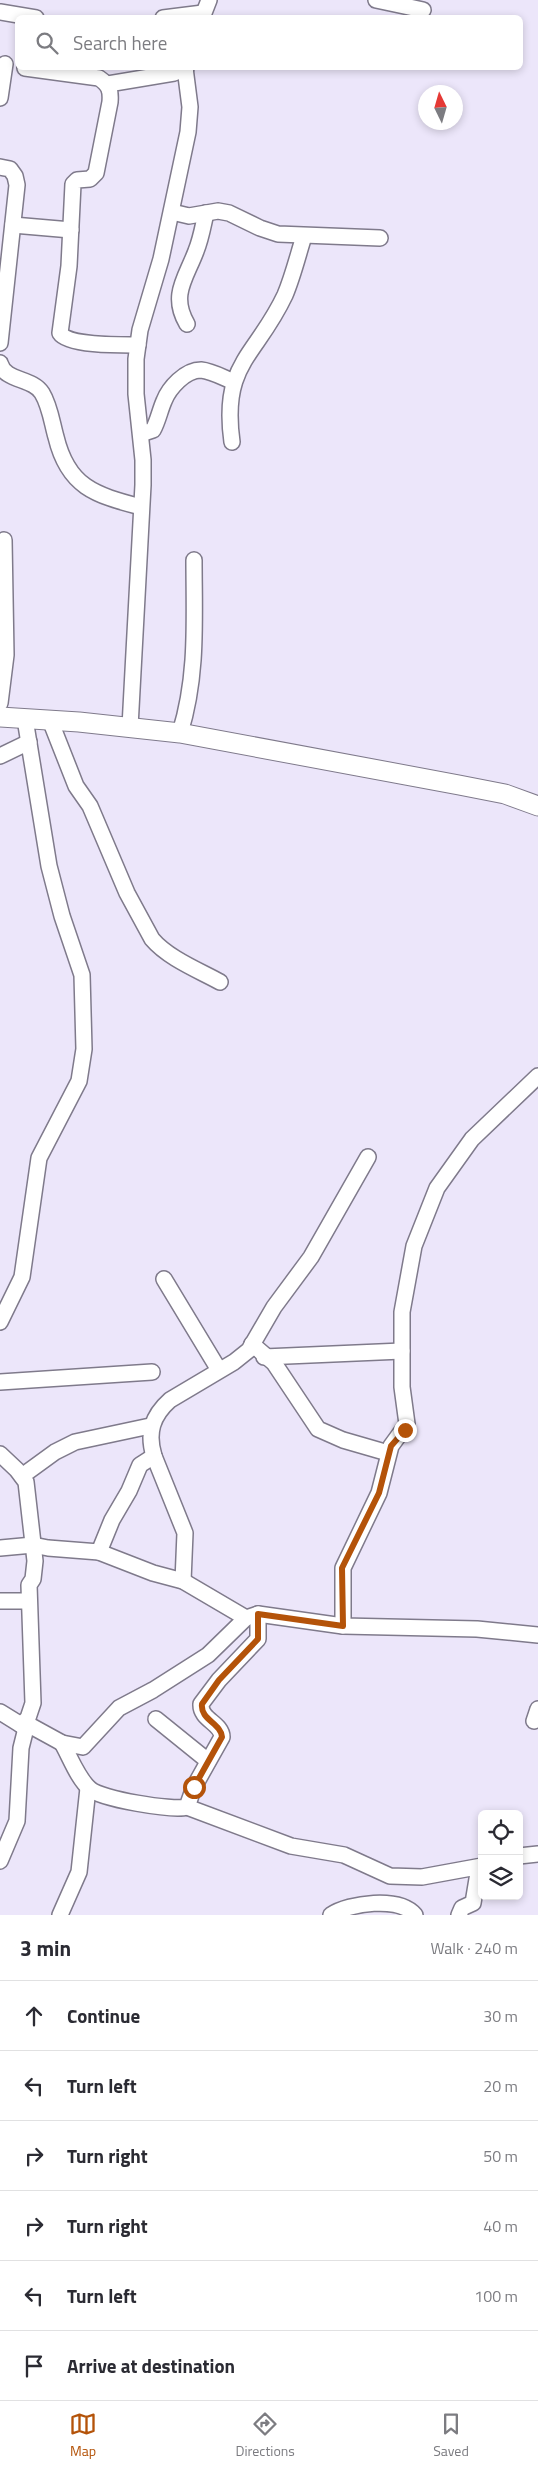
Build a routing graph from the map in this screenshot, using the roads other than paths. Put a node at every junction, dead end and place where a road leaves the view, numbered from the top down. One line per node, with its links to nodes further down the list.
1 (376, 0): 4 (street)
2 (11, 8): 5 (street)
3 (204, 10): 6 (street)
4 (423, 10)
5 (28, 15)
6 (178, 15)
7 (7, 65): 12 (street)
8 (40, 70): 11 (street)
9 (181, 70): 11 (street)
10 (185, 70): 14 (street)
11 (108, 84): 17 (street)
12 (0, 98)
13 (0, 167): 16 (street)
14 (172, 212): 15 (street); 22 (street)
15 (206, 213): 18 (street); 20 (street)
16 (13, 225): 17 (street); 21 (street)
17 (71, 230): 22 (street)
18 (304, 236): 19 (street); 24 (street)
19 (380, 238)
20 (188, 324)
21 (0, 343)
22 (138, 345): 25 (street)
23 (0, 363): 27 (street)
24 (234, 382): 25 (street); 26 (street)
25 (141, 434): 27 (street)
26 (232, 442)
27 (141, 507): 34 (street)
28 (4, 540): 30 (street)
29 (194, 560): 35 (street)
30 (0, 702)
31 (0, 717): 32 (street)
32 (25, 719): 33 (street); 36 (street)
33 (50, 720): 34 (street); 39 (street)
34 (130, 726): 35 (street)
35 (180, 733): 38 (street)
36 (29, 742): 37 (street); 43 (street)
37 (0, 756)
38 (538, 806)
39 (220, 982)
40 (538, 1076): 45 (street)
41 (368, 1157): 44 (street)
42 (164, 1279): 47 (street)
43 (0, 1322)
44 (247, 1350): 46 (street); 47 (street)
45 (402, 1351): 46 (street); 51 (street)
46 (269, 1358): 51 (street)
47 (219, 1370): 50 (street)
48 (152, 1372): 49 (street)
49 (0, 1382)
50 (150, 1426): 53 (street); 54 (street)
51 (388, 1453): 62 (street)
52 (0, 1454): 54 (street)
53 (154, 1456): 57 (street); 58 (street)
54 (22, 1476): 55 (street)
55 (33, 1545): 56 (street); 57 (street); 60 (street)
56 (0, 1548)
57 (99, 1552): 58 (street)
58 (183, 1581): 61 (street)
59 (0, 1601): 60 (street)
60 (29, 1601): 66 (street)
61 (252, 1616): 62 (street); 67 (street); 68 (street)
62 (343, 1626): 63 (street)
63 (538, 1635)
64 (0, 1712): 66 (street)
65 (156, 1719): 68 (street)
66 (24, 1726): 67 (street); 73 (street)
67 (62, 1743): 69 (street)
68 (208, 1761): 70 (street)
69 (88, 1788): 70 (street); 76 (street)
70 (187, 1807): 74 (street)
71 (538, 1854): 72 (street)
72 (523, 1856)
73 (0, 1861)
74 (478, 1867)
75 (478, 1880): 79 (street)
76 (60, 1915)
77 (331, 1915): 78 (street)
78 (415, 1915)
79 (459, 1915)

